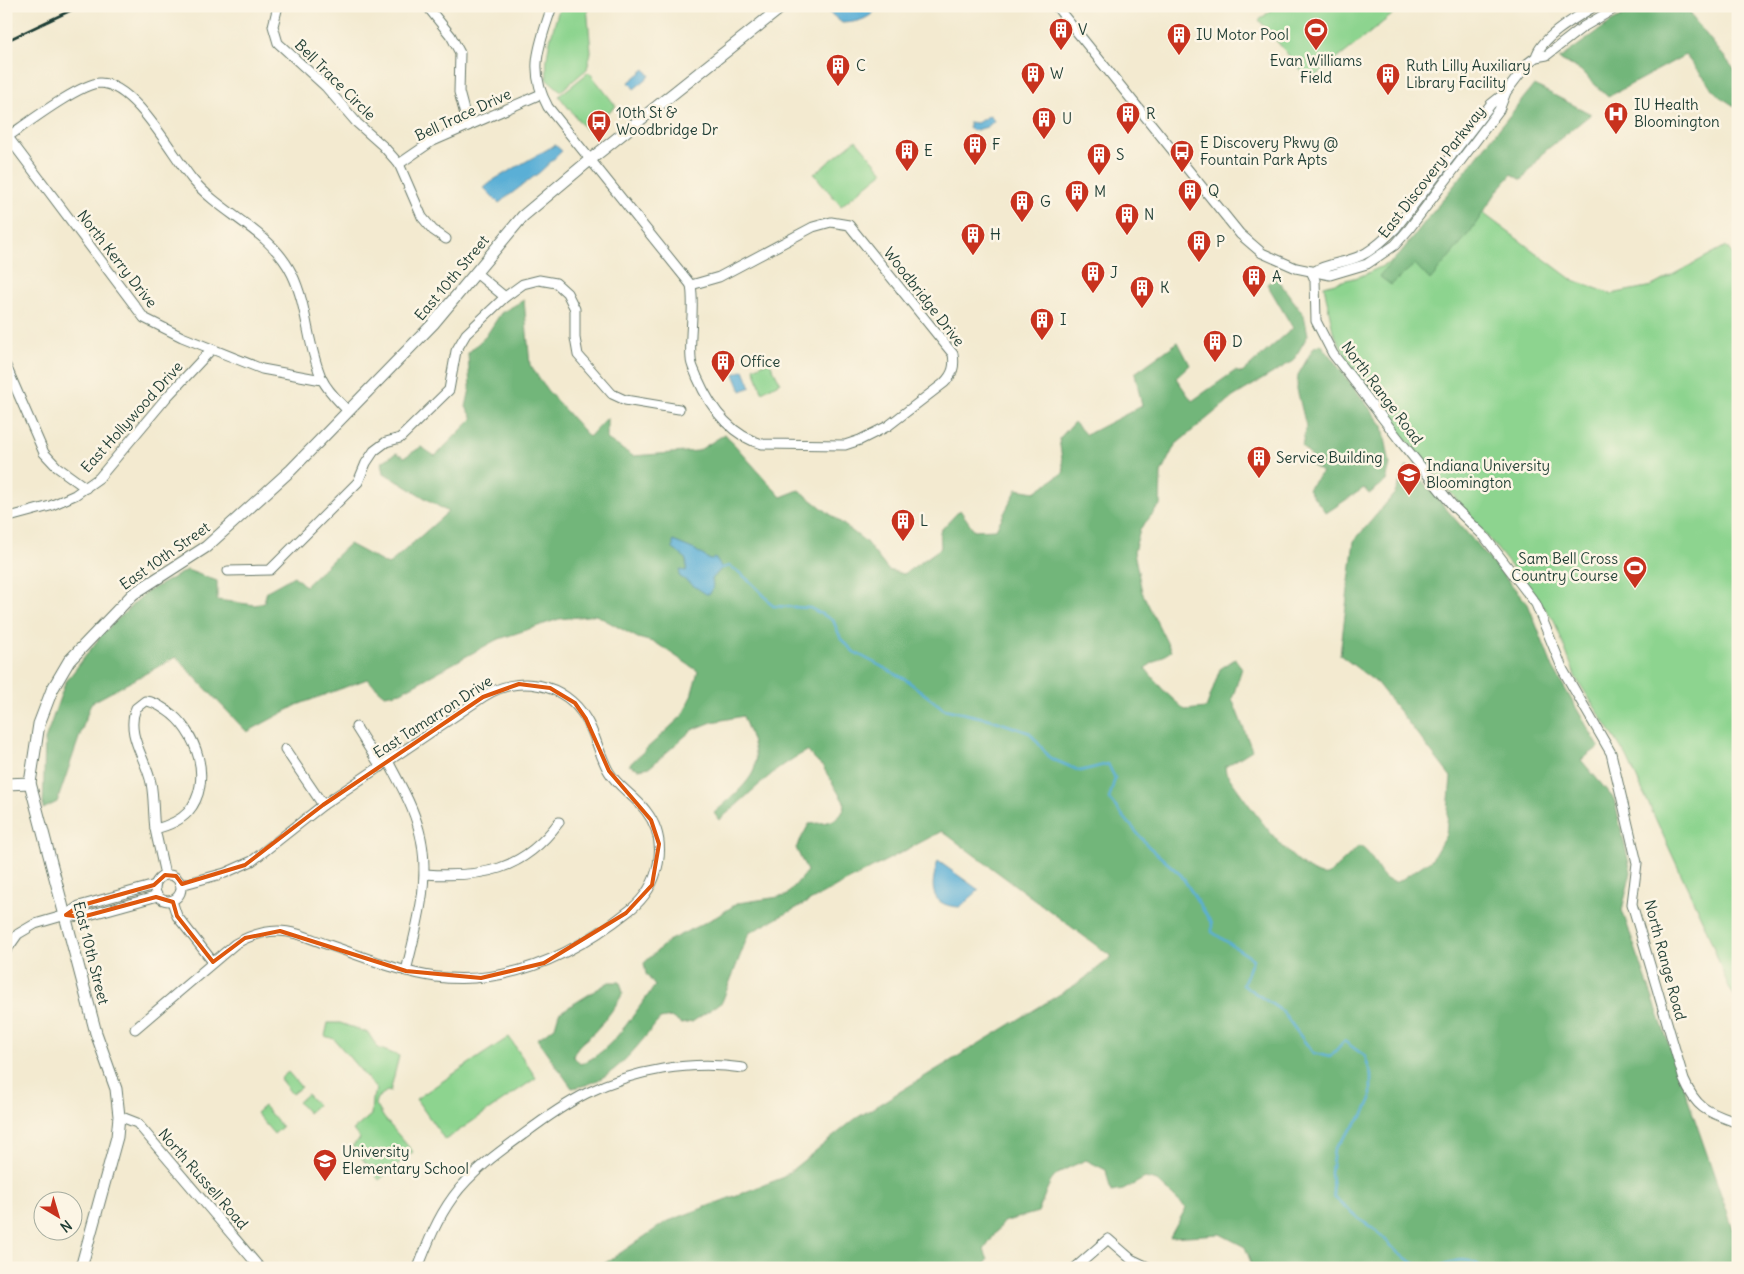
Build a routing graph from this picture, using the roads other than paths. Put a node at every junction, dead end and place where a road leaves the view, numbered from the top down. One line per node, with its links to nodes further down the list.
1 (278, 6): 13 (street, Bell Trace Circle)
2 (427, 6): 10 (street)
3 (552, 6): 9 (street)
4 (783, 6): 12 (main road, East 10th Street)
5 (1056, 6): 15 (street)
6 (1595, 6): 8 (street, East Discovery Parkway)
7 (1619, 6): 8 (street, East Discovery Parkway)
8 (1536, 57): 15 (street, East Discovery Parkway)
9 (541, 94): 10 (street, Bell Trace Drive); 12 (street)
10 (468, 126): 13 (street, Bell Trace Drive)
11 (7, 138): 19 (street, North Kerry Drive); 21 (street)
12 (591, 159): 16 (main road, East 10th Street); 17 (street)
13 (398, 164): 14 (street, Bell Trace Circle)
14 (446, 238)
15 (1313, 271): 48 (street, North Range Road)
16 (476, 273): 18 (street); 23 (main road, East 10th Street)
17 (691, 285): 17 (street, Woodbridge Drive)
18 (505, 296): 22 (street); 26 (street)
19 (211, 350): 21 (street, North Kerry Drive); 24 (street, East Hollywood Drive)
20 (6, 366): 24 (street)
21 (322, 380): 23 (street)
22 (679, 409)
23 (348, 411): 30 (main road, East 10th Street)
24 (86, 488): 25 (street, East Hollywood Drive)
25 (13, 516)
26 (228, 570)
27 (356, 727): 29 (street)
28 (285, 749): 32 (street)
29 (385, 765): 32 (street, East Tamarron Drive); 35 (street); 44 (street, East Tamarron Drive)
30 (30, 783): 31 (main road); 41 (main road, East 10th Street)
31 (6, 784)
32 (323, 805): 37 (street, East Tamarron Drive)
33 (559, 822): 35 (street)
34 (155, 829): 34 (street); 36 (street)
35 (425, 874): 44 (street)
36 (165, 875): 37 (street); 38 (street)
37 (182, 884): 40 (street)
38 (155, 885): 39 (street); 41 (street)
39 (158, 896): 40 (street); 41 (street)
40 (172, 901): 43 (street)
41 (66, 915): 42 (street); 47 (main road, East 10th Street)
42 (6, 951)
43 (213, 962): 44 (street, East Tamarron Drive); 45 (street, East Tamarron Drive)
44 (406, 971)
45 (135, 1029)
46 (742, 1068): 51 (street)
47 (119, 1116): 49 (main road, East 10th Street); 50 (street, North Russell Road)
48 (1738, 1123)
49 (81, 1268)
50 (260, 1268)
51 (418, 1268)
52 (1075, 1268): 53 (street)
53 (1150, 1268)

